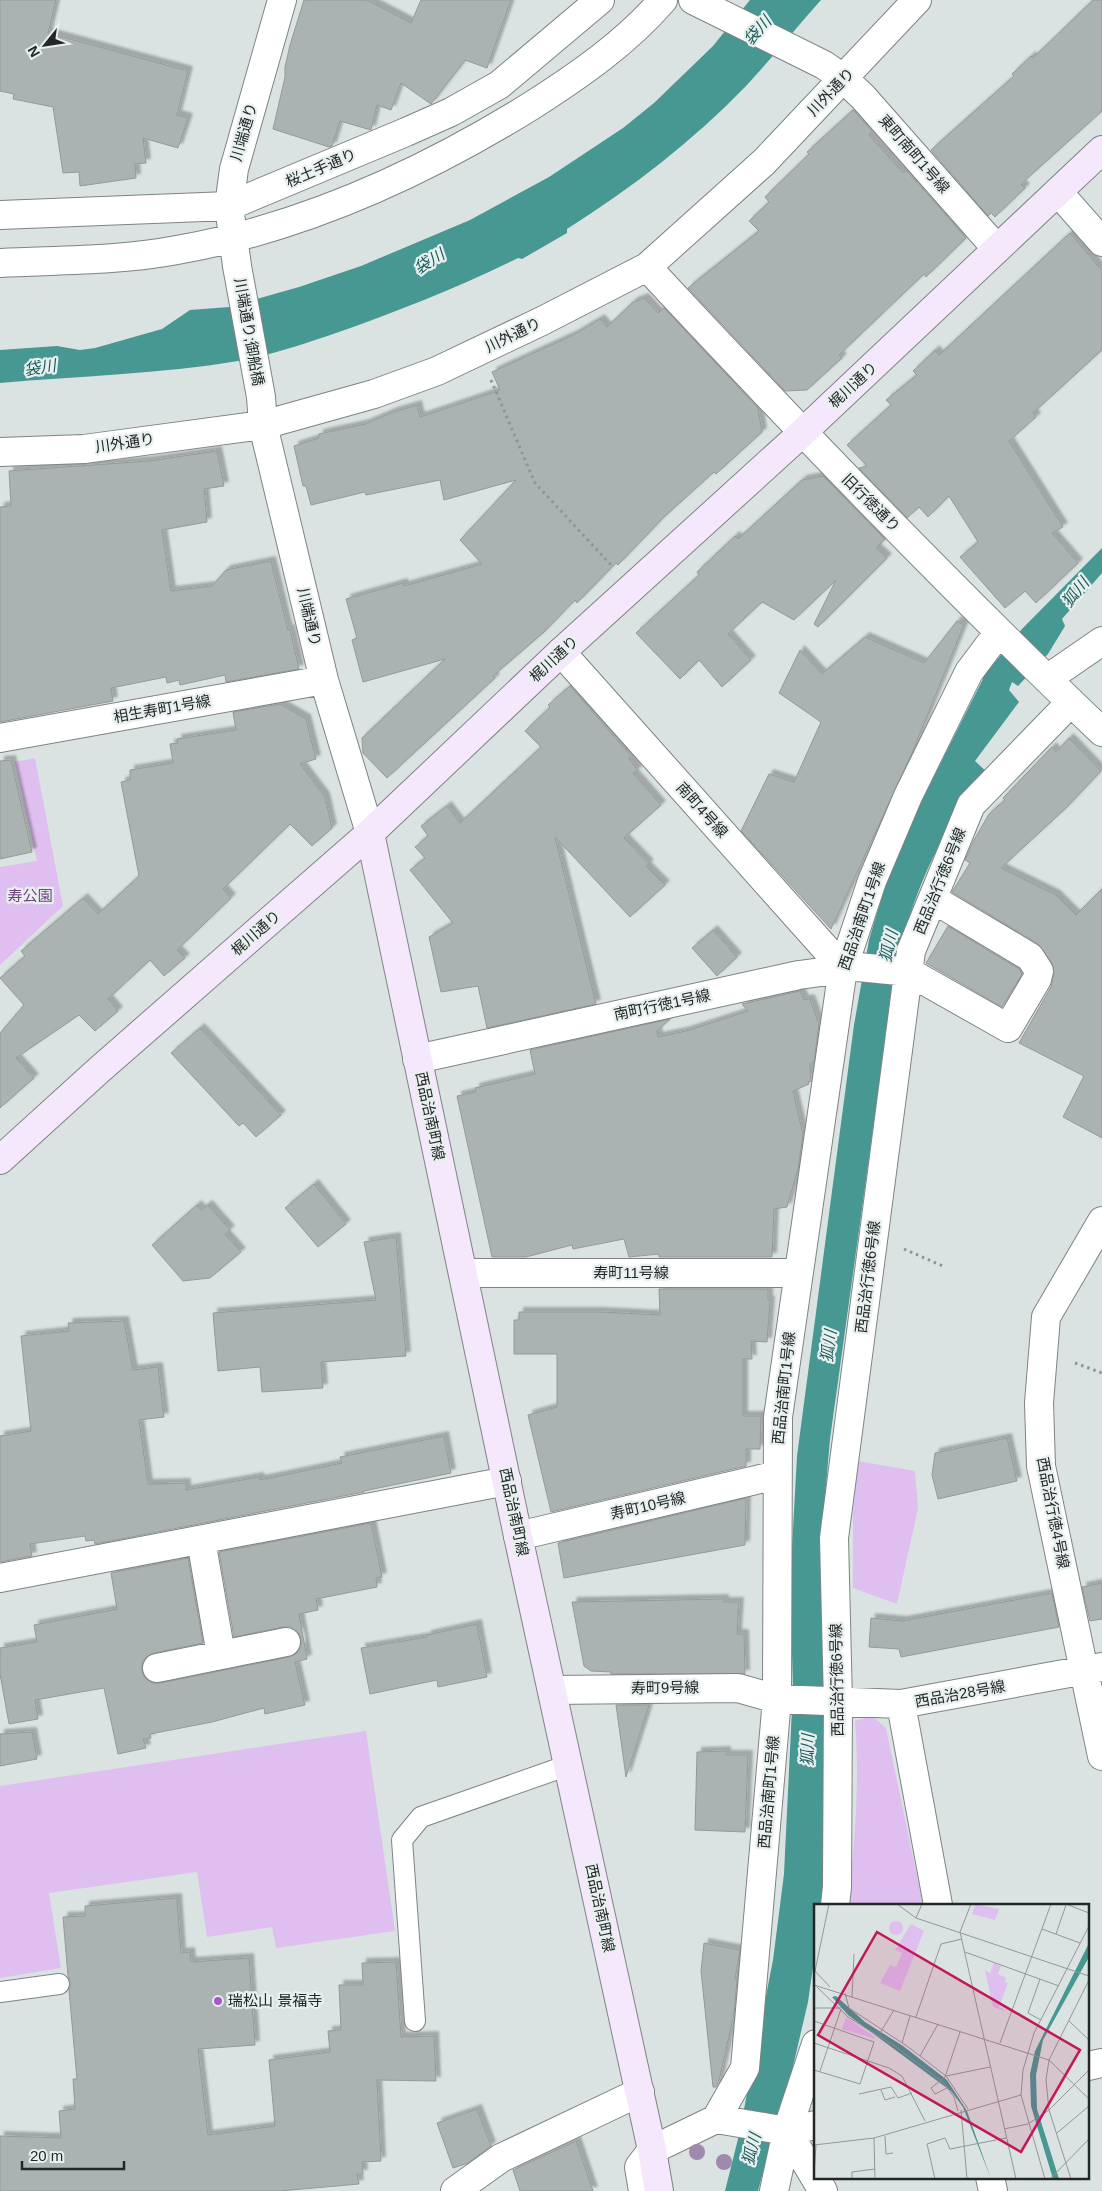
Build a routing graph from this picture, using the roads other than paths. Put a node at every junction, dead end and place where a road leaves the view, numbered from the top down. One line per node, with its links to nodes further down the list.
1 (282, 0): 9 (street, 川端通り)
2 (600, 0): 9 (street, 桜土手通り)
3 (663, 0): 13 (street)
4 (693, 0): 6 (street, 東町南町1号線)
5 (918, 0): 6 (street, 川外通り)
6 (834, 72): 12 (street, 東町南町1号線); 15 (street, 川外通り)
7 (1102, 150): 8 (street, 梶川通り)
8 (1058, 192): 11 (street); 12 (street, 梶川通り)
9 (229, 206): 10 (street, 桜土手通り); 14 (street, 川端通り)
10 (0, 215)
11 (1102, 242)
12 (997, 249): 18 (street, 梶川通り)
13 (0, 263)
14 (237, 266): 16 (street, 川端通り;御船橋)
15 (647, 267): 17 (street, 川外通り); 18 (street, 旧行徳通り)
16 (261, 397): 17 (street, 川端通り)
17 (263, 425): 19 (street, 川外通り); 24 (street, 川端通り)
18 (802, 433): 20 (street, 旧行徳通り); 22 (street, 梶川通り)
19 (0, 452)
20 (999, 632): 23 (street, 旧行徳通り); 30 (street, 西品治南町1号線)
21 (1102, 641): 23 (street)
22 (561, 652): 28 (street, 梶川通り); 30 (street, 南町4号線)
23 (1047, 679): 25 (street, 旧行徳通り)
24 (324, 680): 27 (street, 相生寿町1号線); 28 (street, 川端通り)
25 (1071, 702): 26 (street, 旧行徳通り); 29 (street, 西品治行徳6号線)
26 (1102, 732)
27 (0, 738)
28 (370, 834): 32 (street, 西品治南町線); 33 (street, 梶川通り)
29 (933, 899): 31 (street, 西品治行徳6号線); 31 (street)
30 (843, 968): 31 (street, 南町行徳1号線); 32 (street, 南町行徳1号線); 35 (street, 西品治南町1号線)
31 (909, 972): 48 (street, 西品治行徳6号線)
32 (417, 1059): 36 (street, 西品治南町線)
33 (0, 1160)
34 (1102, 1221): 45 (street, 西品治行徳4号線)
35 (798, 1272): 36 (street, 寿町11号線); 37 (street, 西品治南町1号線)
36 (464, 1274): 38 (street, 西品治南町線)
37 (777, 1475): 39 (street, 寿町10号線); 47 (street, 西品治南町1号線)
38 (507, 1481): 39 (street, 西品治南町線); 40 (street)
39 (518, 1536): 46 (street, 西品治南町線)
40 (201, 1540): 41 (street); 43 (street)
41 (0, 1578)
42 (286, 1642): 43 (street)
43 (221, 1655): 44 (street)
44 (157, 1668)
45 (1094, 1669): 49 (street, 西品治28号線); 50 (street, 西品治行徳4号線)
46 (552, 1690): 47 (street, 寿町9号線); 51 (street, 西品治南町線)
47 (777, 1699): 48 (street, 寿町9号線); 59 (street, 西品治南町1号線)
48 (838, 1702): 49 (street, 寿町9号線); 52 (street, 西品治行徳6号線)
49 (901, 1704): 53 (street, 西品治28号線)
50 (1102, 1756)
51 (569, 1765): 56 (lane); 58 (street, 西品治南町線)
52 (835, 1904)
53 (938, 1904)
54 (59, 1984): 55 (lane)
55 (0, 1992)
56 (415, 2021)
57 (814, 2049): 61 (street)
58 (640, 2092): 62 (street, 西品治南町線); 66 (street)
59 (726, 2121): 61 (street); 62 (street)
60 (814, 2124): 61 (street)
61 (783, 2130): 63 (street); 69 (street)
62 (652, 2150): 67 (street); 68 (street, 西品治南町線)
63 (814, 2177)
64 (814, 2178): 70 (street)
65 (990, 2178): 71 (street)
66 (454, 2191)
67 (643, 2191)
68 (659, 2191)
69 (774, 2191)
70 (823, 2191)
71 (993, 2191)

